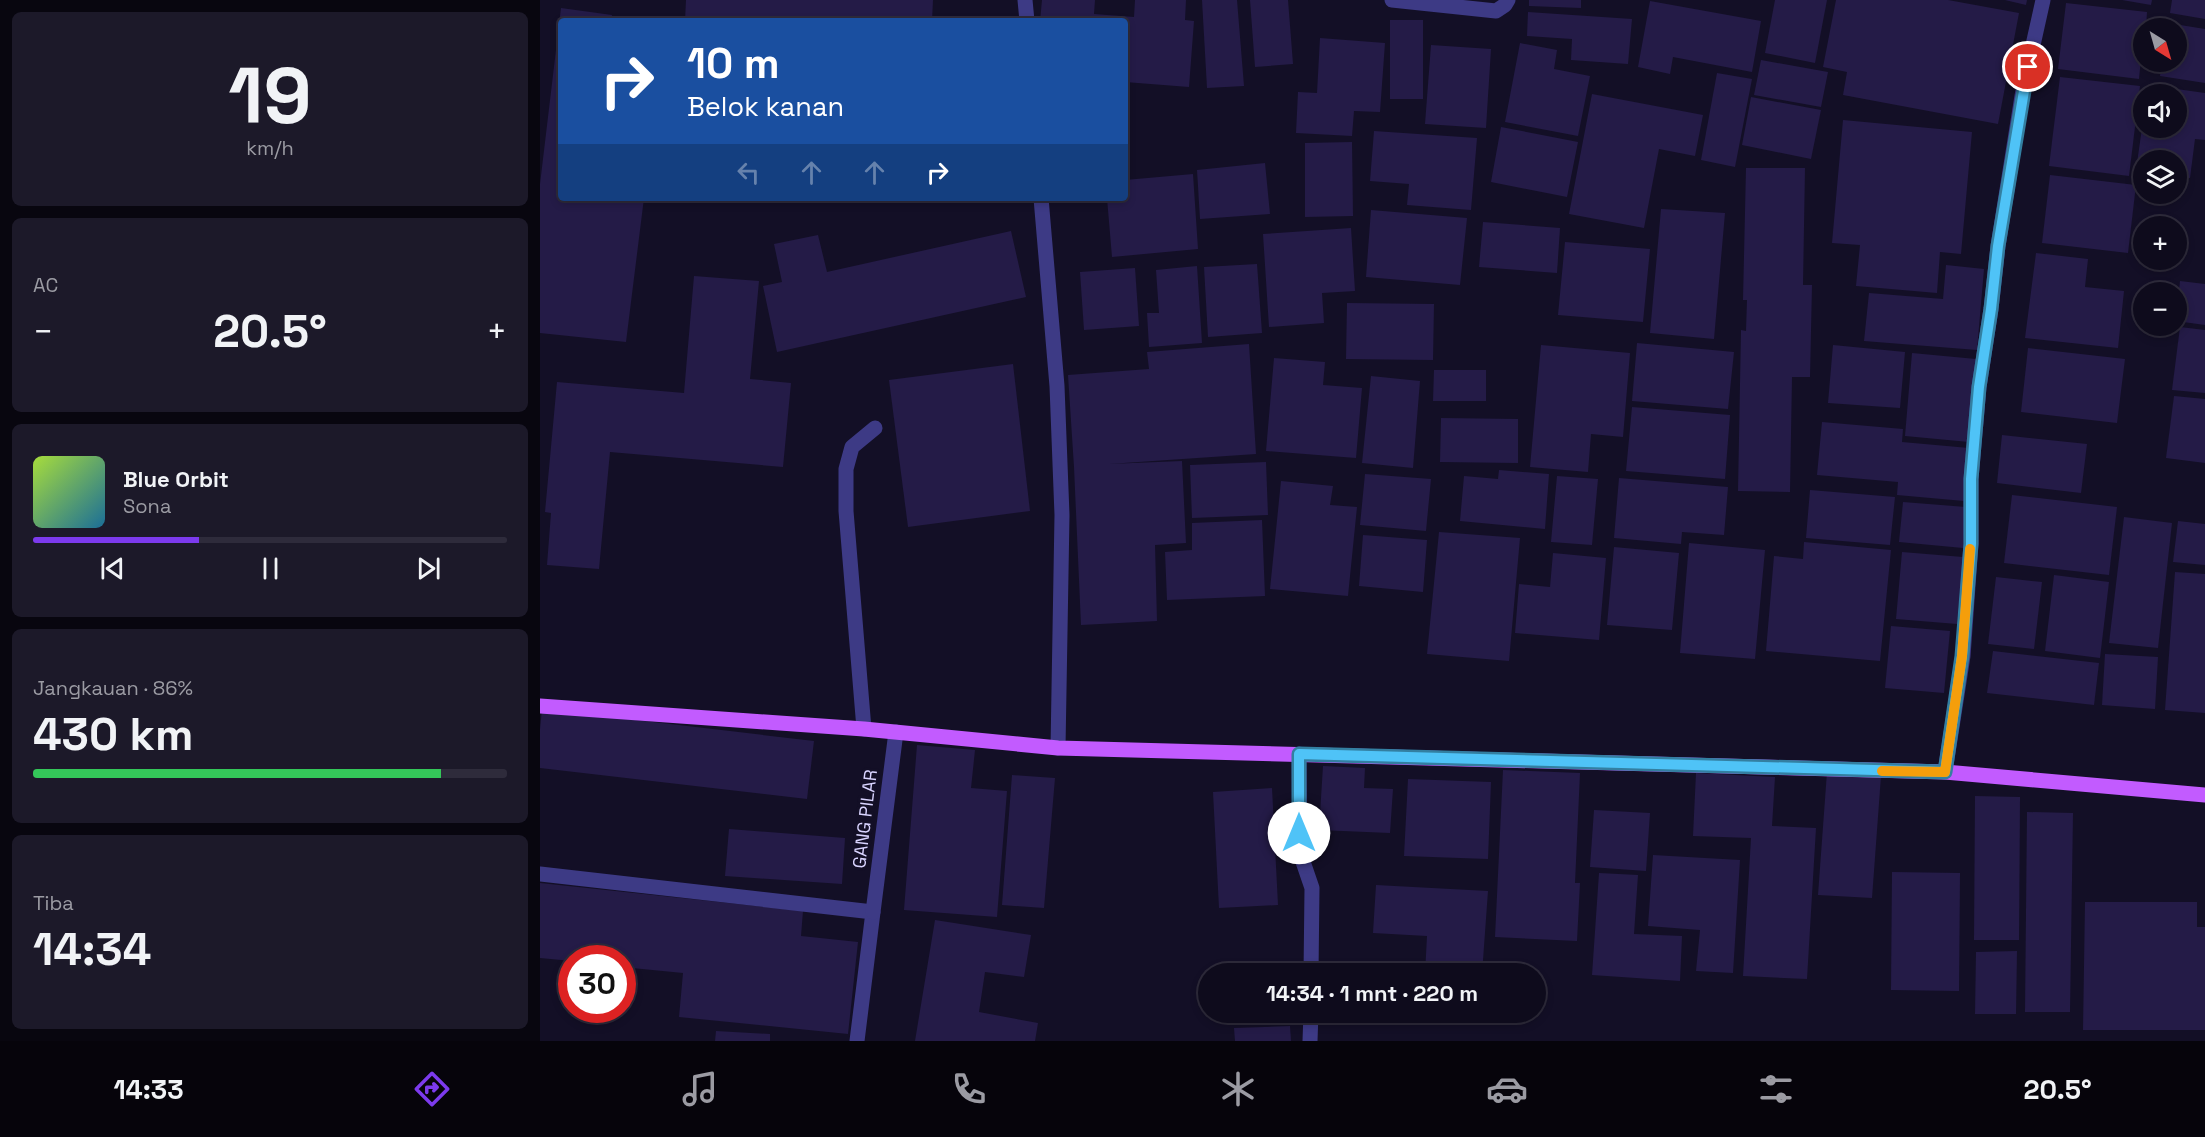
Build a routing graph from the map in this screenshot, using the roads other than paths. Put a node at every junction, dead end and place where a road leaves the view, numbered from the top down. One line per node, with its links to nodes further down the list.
1 (1025, 0): 5 (street)
2 (1392, 0): 3 (street)
3 (1508, 0)
4 (2043, 0): 13 (street)
5 (1027, 18)
6 (1041, 201): 11 (street)
7 (875, 428): 9 (street)
8 (540, 706): 9 (main road)
9 (864, 729): 10 (main road)
10 (896, 732): 11 (main road); 16 (street, GANG PILAR)
11 (1058, 748): 12 (main road)
12 (1299, 754): 13 (main road); 17 (street)
13 (1945, 772): 14 (main road)
14 (2205, 795)
15 (540, 874): 16 (street)
16 (873, 912): 19 (street, GANG PILAR)
17 (1311, 963)
18 (1311, 1023): 20 (street)
19 (857, 1041)
20 (1310, 1041)

